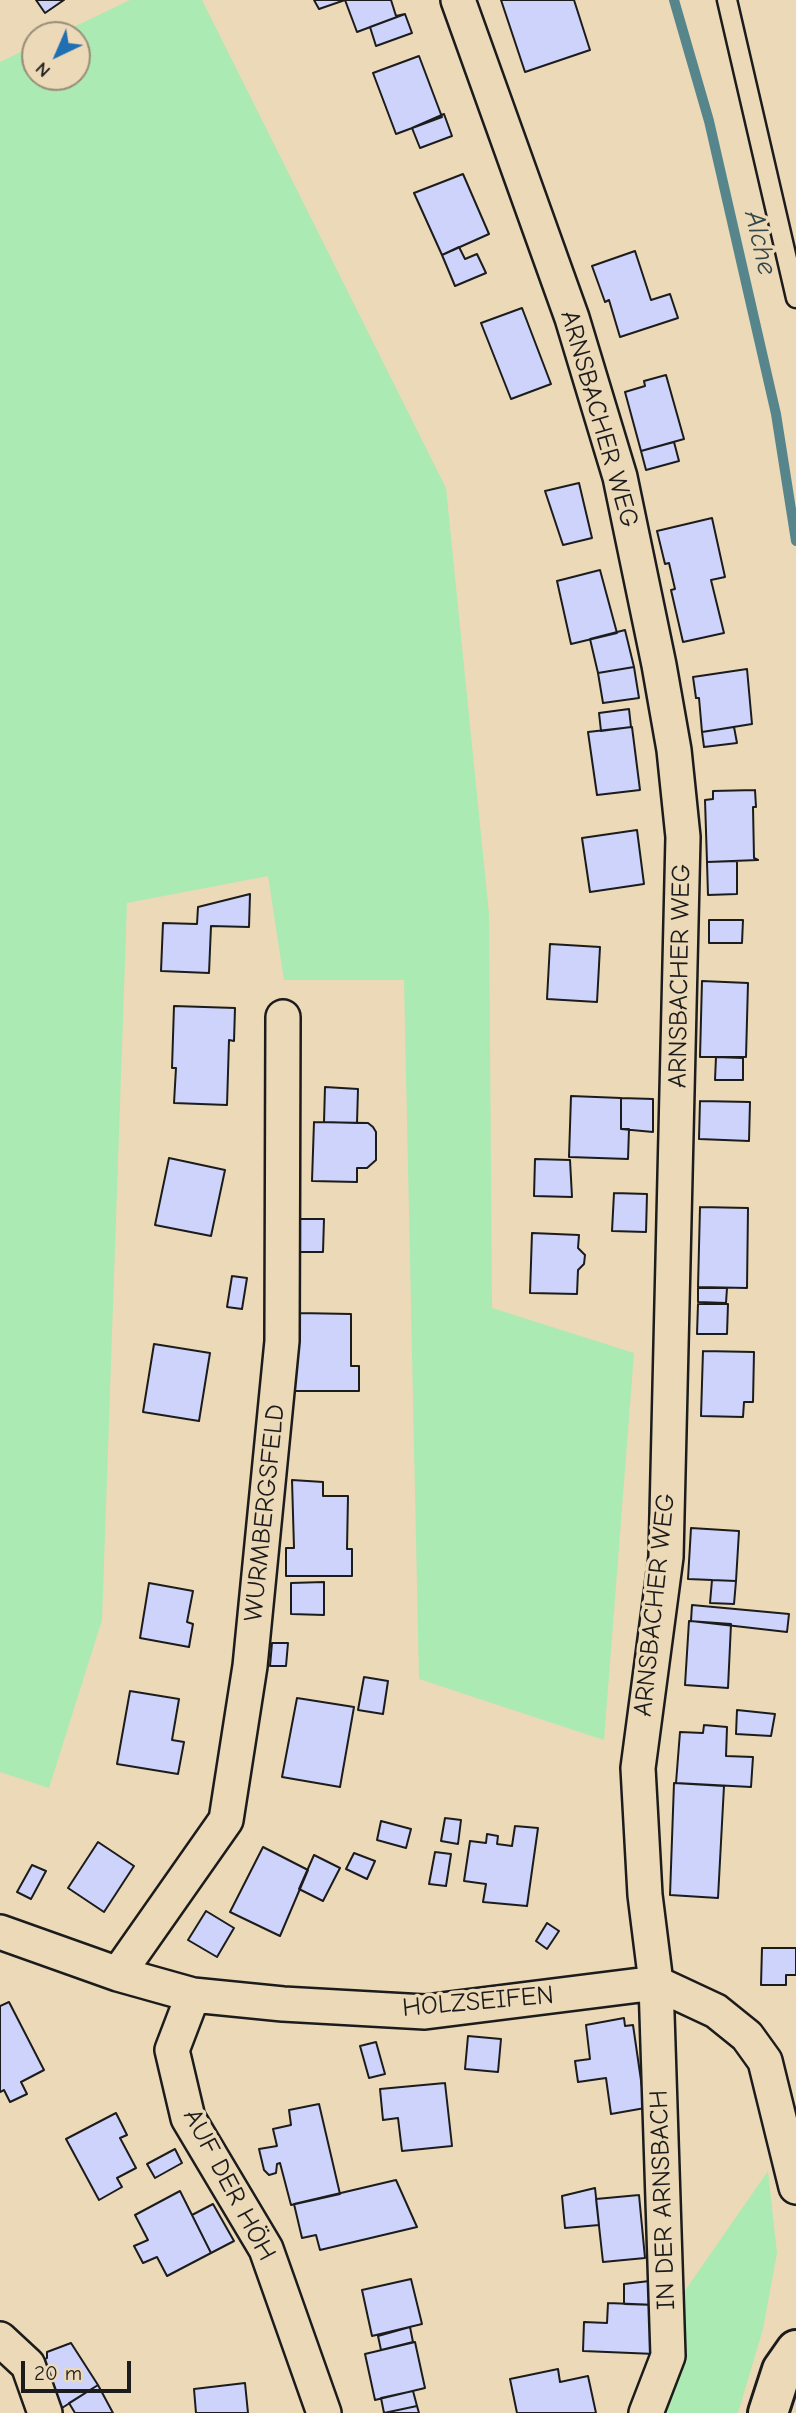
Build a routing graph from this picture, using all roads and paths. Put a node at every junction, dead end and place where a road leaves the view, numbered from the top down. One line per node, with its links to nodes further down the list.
1 (458, 0): 7 (street, ARNSBACHER WEG)
2 (727, 0): 3 (lane)
3 (796, 298)
4 (283, 1017): 6 (street, WURMBERGSFELD)
5 (0, 1932): 6 (street, HOLZSEIFEN)
6 (118, 1974): 8 (street, HOLZSEIFEN)
7 (656, 1983): 8 (street, HOLZSEIFEN); 9 (street); 14 (street, IN DER ARNSBACH)
8 (193, 1995): 13 (street, AUF DER HÖH)
9 (796, 2187)
10 (0, 2339): 12 (street)
11 (796, 2350): 15 (street)
12 (45, 2413)
13 (324, 2413)
14 (646, 2413)
15 (768, 2413)

